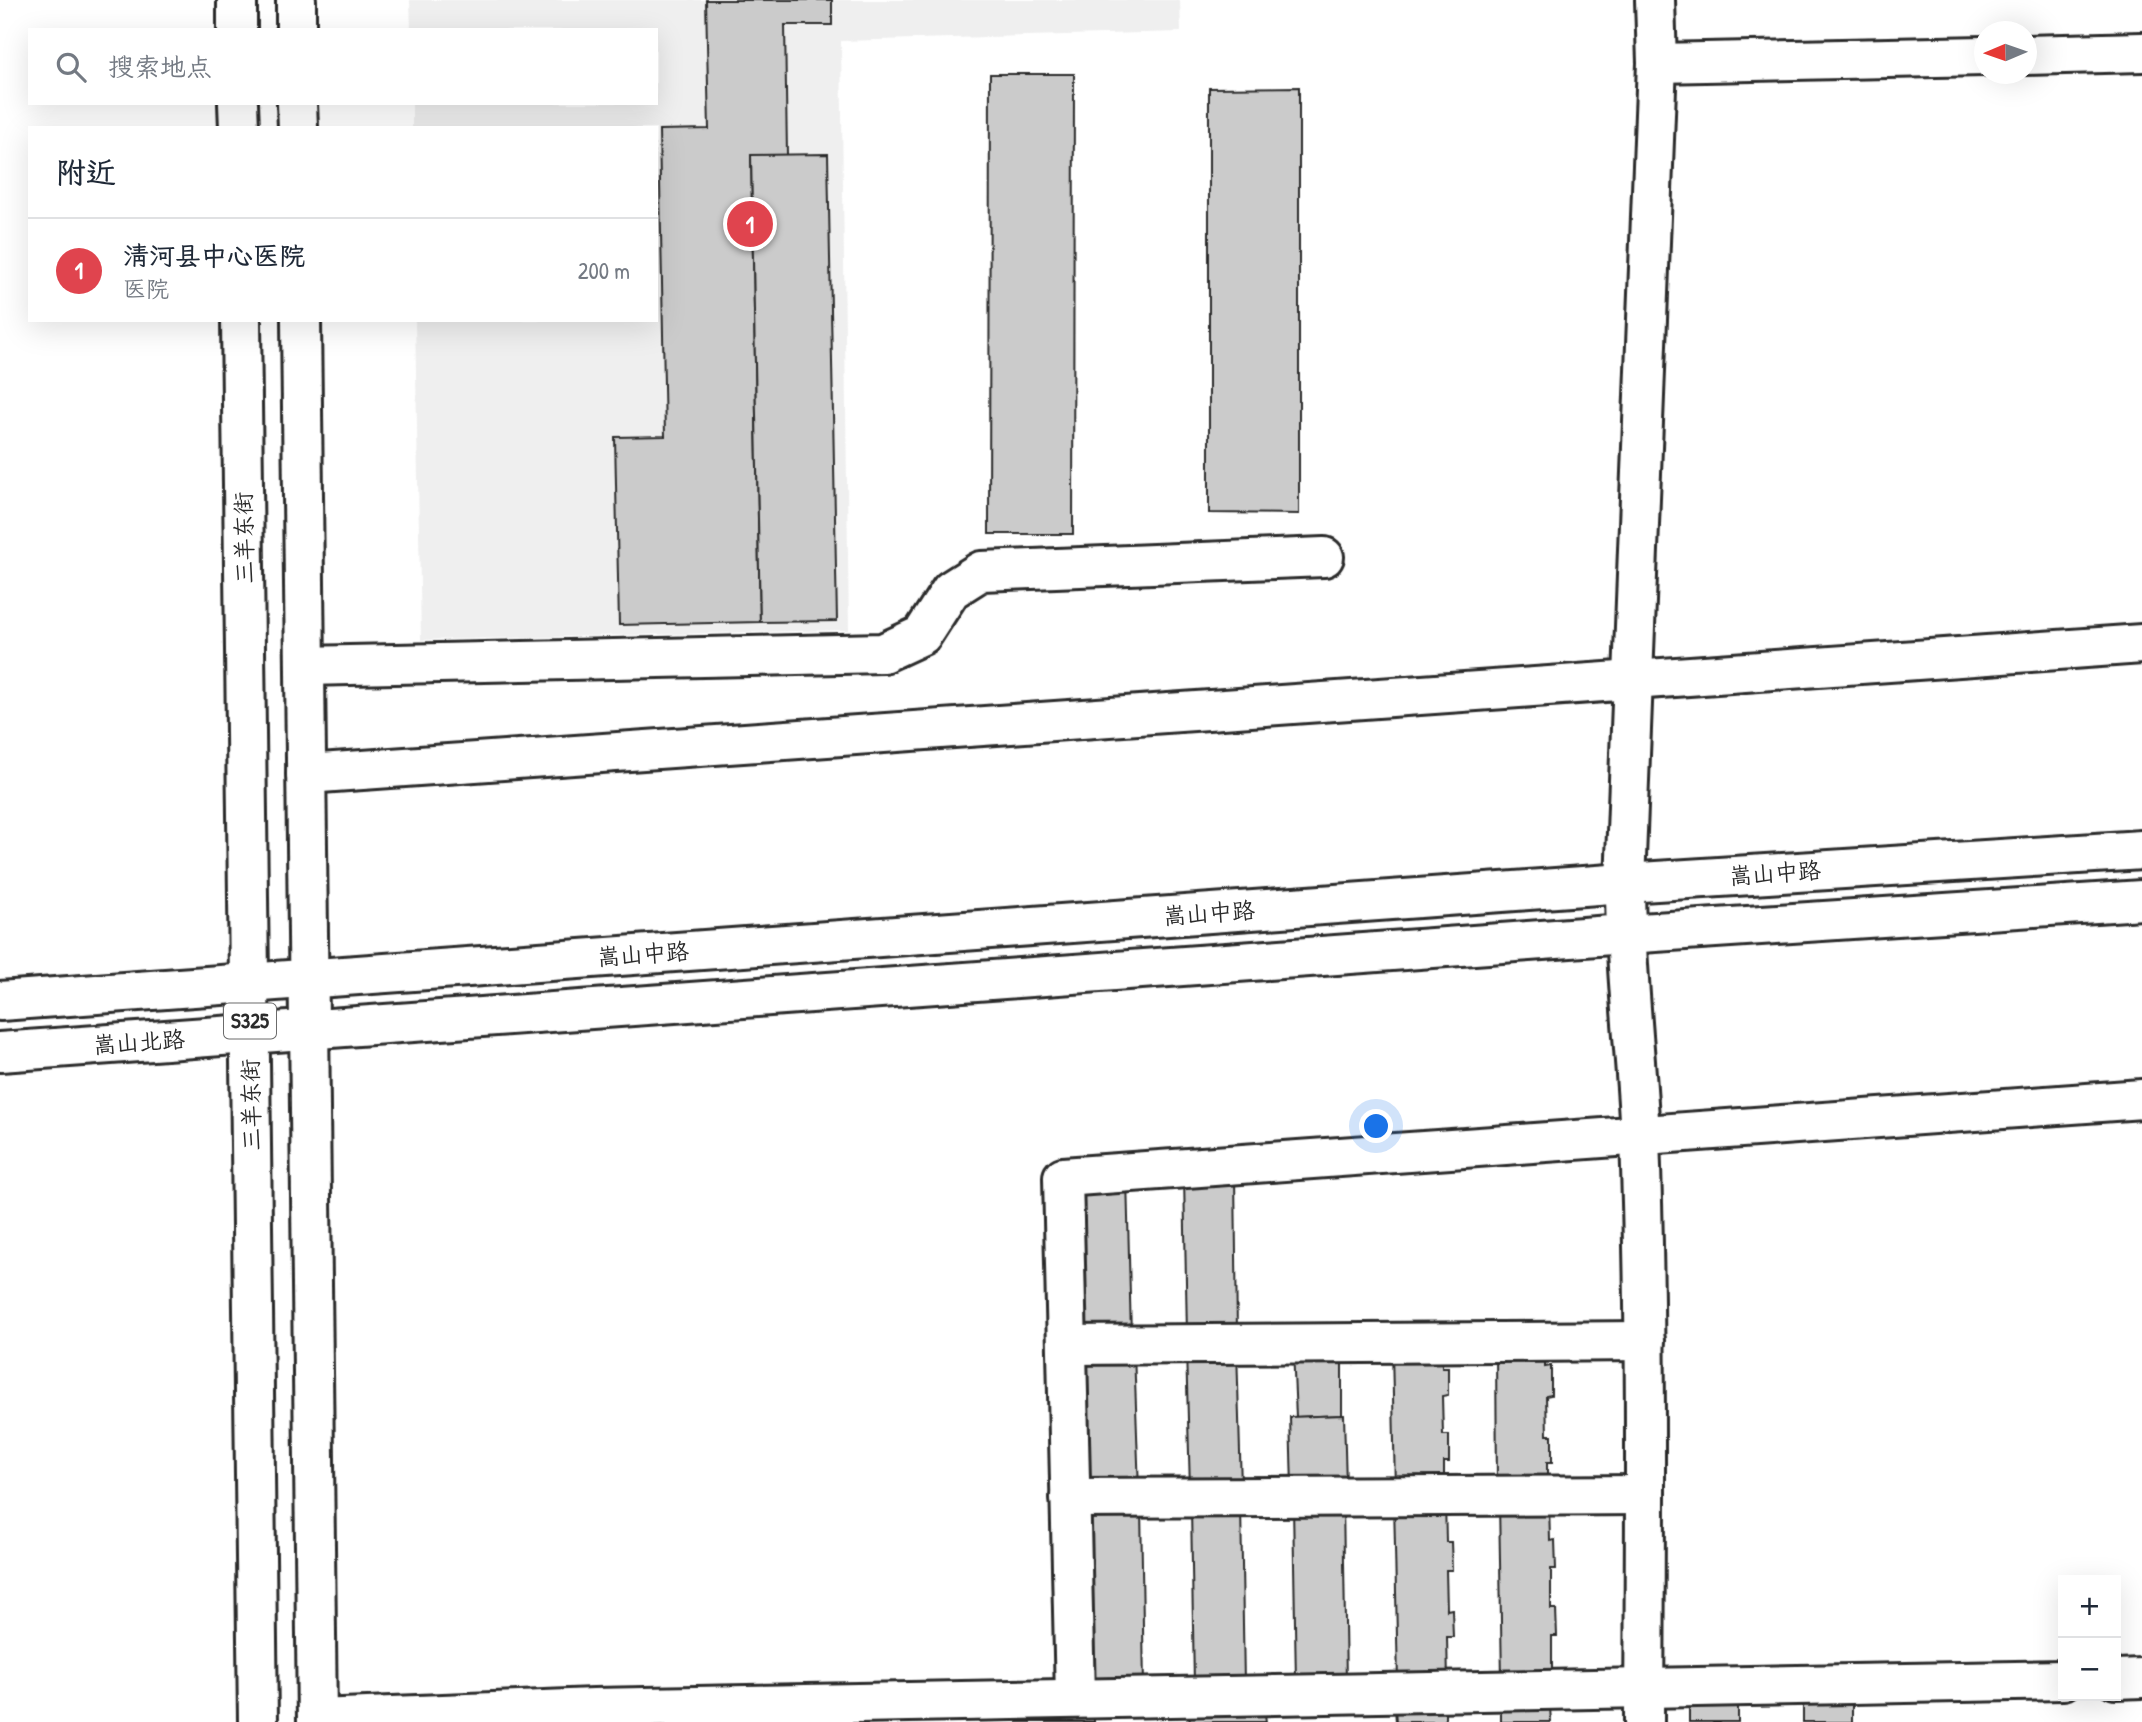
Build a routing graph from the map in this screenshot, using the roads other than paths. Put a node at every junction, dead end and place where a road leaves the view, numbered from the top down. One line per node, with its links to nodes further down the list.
1 (237, 0): 4 (street)
2 (296, 0): 5 (street)
3 (1655, 0): 9 (street)
4 (237, 28)
5 (296, 28)
6 (2142, 52): 7 (street)
7 (2037, 54)
8 (1974, 55): 9 (street)
9 (1657, 63): 19 (street)
10 (238, 105): 12 (street)
11 (297, 105): 13 (street)
12 (239, 126)
13 (298, 126)
14 (242, 322): 25 (street, 三羊东街 / S325)
15 (301, 322): 18 (street, 三羊东街 / S325)
16 (1324, 557): 18 (street)
17 (2142, 643): 19 (street)
18 (305, 666): 20 (street, 三羊东街 / S325)
19 (1633, 680): 20 (street); 22 (street)
20 (306, 774): 25 (street, 三羊东街 / S325)
21 (2142, 849): 22 (street, 嵩山中路)
22 (1625, 883): 24 (street); 25 (street, 嵩山中路)
23 (2142, 900): 24 (street)
24 (1625, 933): 27 (street); 30 (street)
25 (278, 981): 26 (street); 27 (street, 三羊东街 / S325); 27 (street, 三羊东街 / S325)
26 (0, 1001)
27 (279, 1031): 28 (street, 嵩山北路); 40 (street, 三羊东街 / S325); 41 (street, 三羊东街 / S325)
28 (0, 1052)
29 (2142, 1099): 30 (street)
30 (1639, 1135): 31 (street); 32 (street)
31 (1645, 1341): 32 (street); 33 (street)
32 (1067, 1345): 34 (street)
33 (1644, 1495): 34 (street); 39 (street)
34 (1070, 1498): 38 (street)
35 (2142, 1678): 36 (street)
36 (2121, 1679)
37 (2058, 1680): 39 (street)
38 (1075, 1699): 39 (street); 40 (street)
39 (1644, 1705)
40 (317, 1721)
41 (258, 1722)

